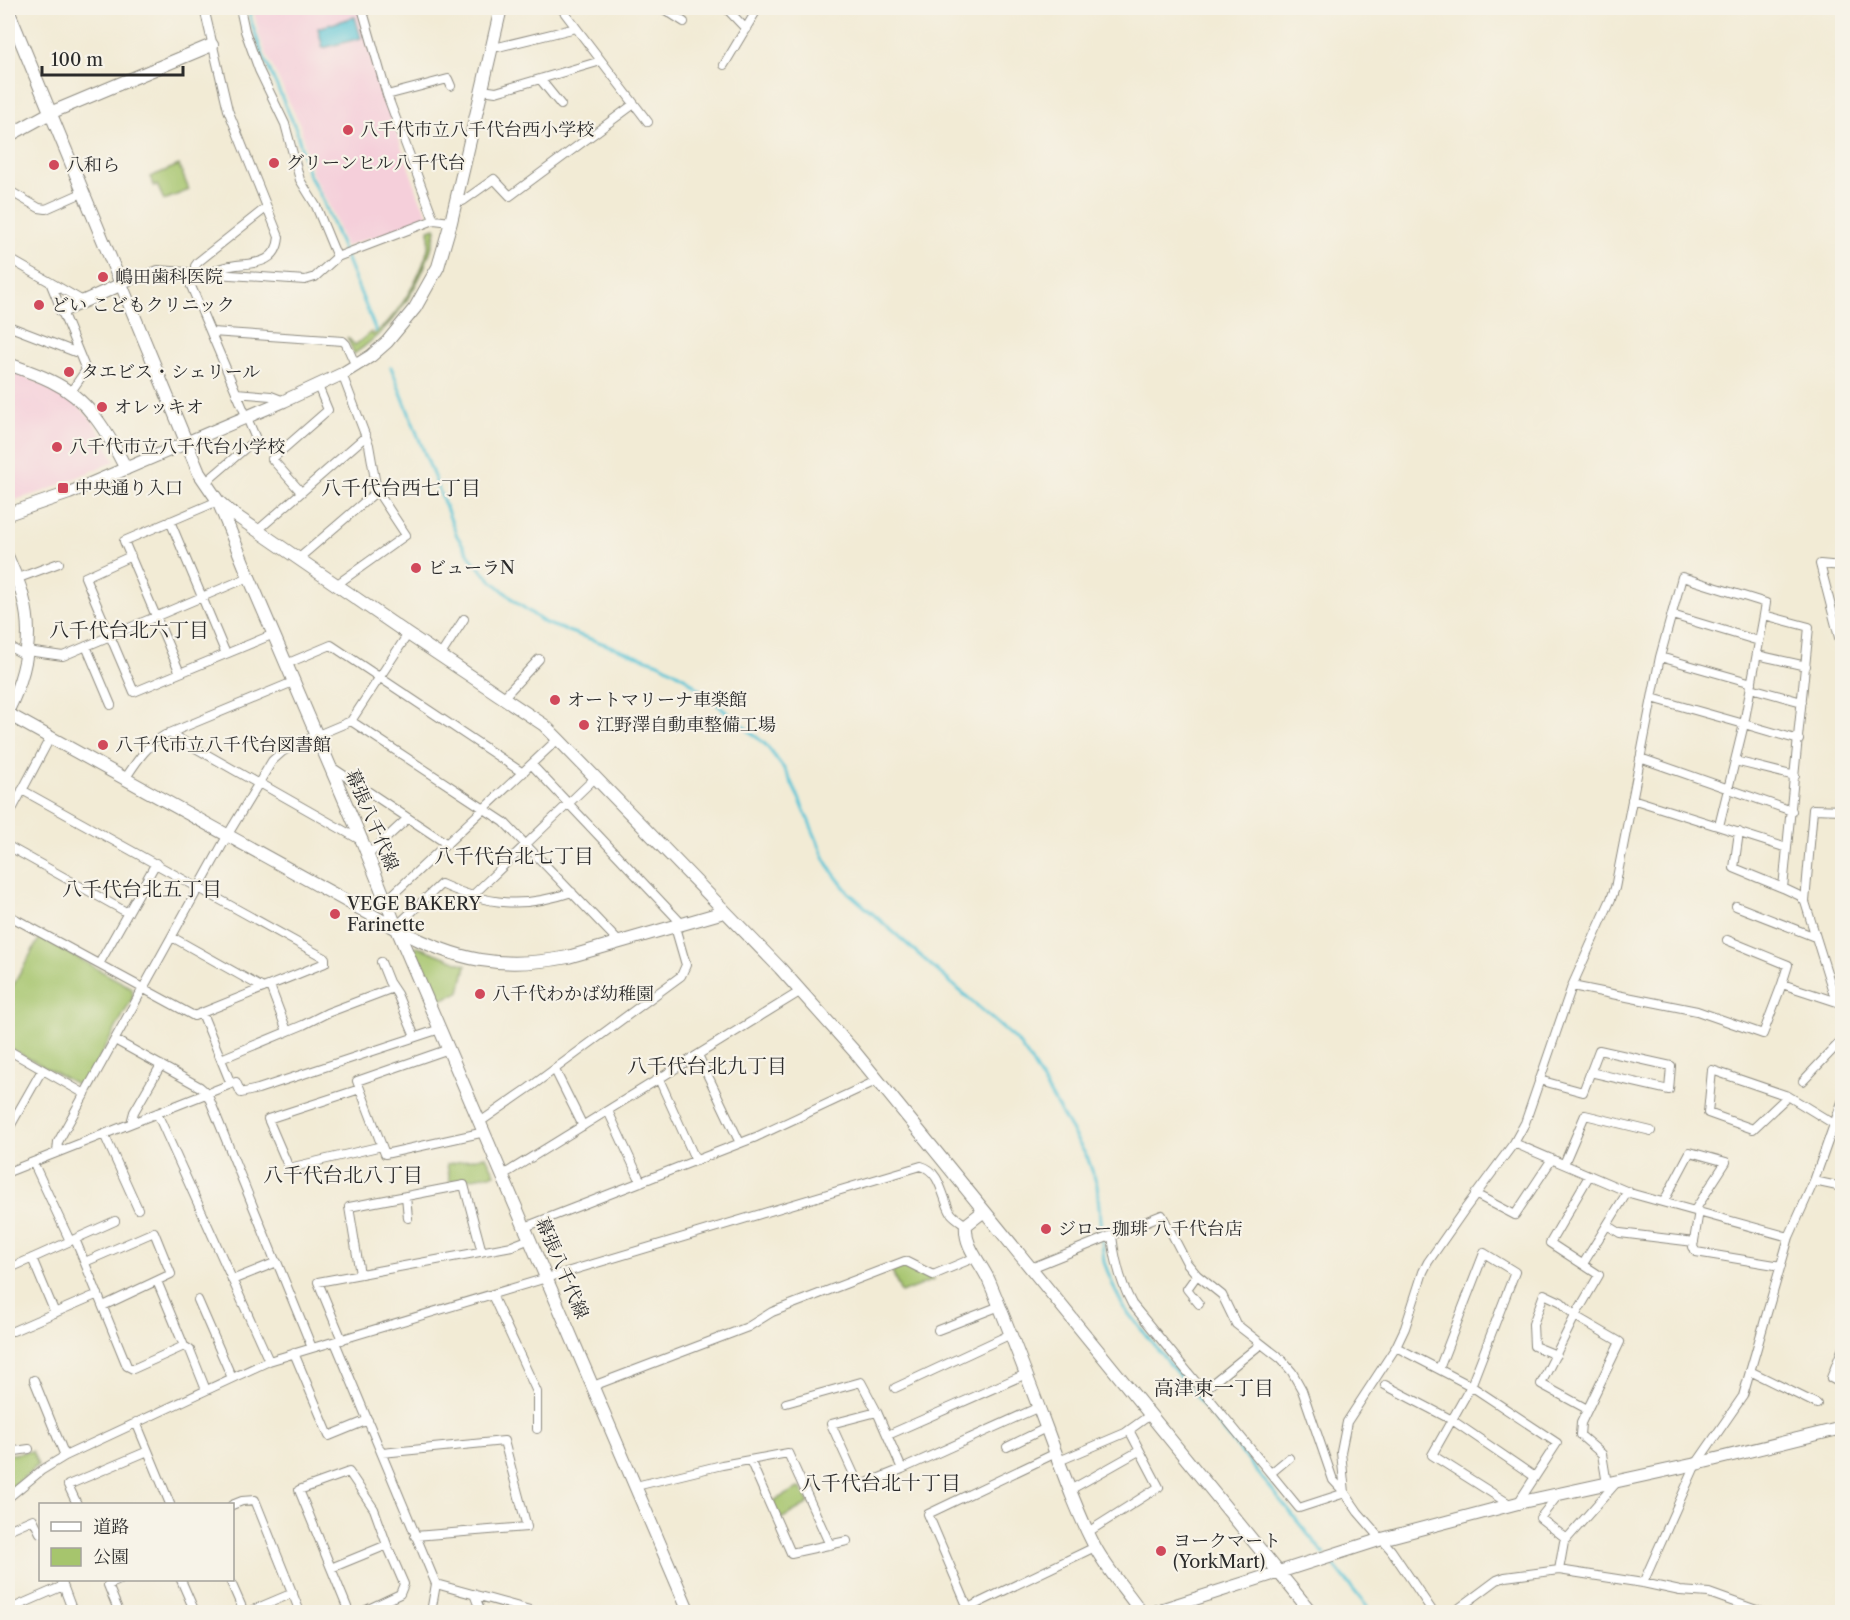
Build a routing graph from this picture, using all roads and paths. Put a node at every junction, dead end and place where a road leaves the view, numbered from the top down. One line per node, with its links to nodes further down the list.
1 (204, 8): 13 (street)
2 (240, 8): 32 (street)
3 (362, 8): 20 (street)
4 (501, 8): 14 (street)
5 (561, 8): 11 (street)
6 (662, 8): 10 (street)
7 (726, 8): 12 (street)
8 (758, 8): 12 (street)
9 (8, 10): 23 (street, 幕張八千代線)
10 (684, 22)
11 (576, 28): 14 (street); 15 (street)
12 (746, 29): 16 (street)
13 (212, 45): 23 (street); 29 (street)
14 (492, 45): 19 (street)
15 (601, 61): 17 (street); 21 (street)
16 (724, 65)
17 (540, 79): 19 (street); 22 (street)
18 (451, 86): 20 (street)
19 (482, 90): 28 (street)
20 (387, 95): 30 (street)
21 (634, 104): 24 (street); 28 (street)
22 (561, 105)
23 (50, 113): 25 (street); 27 (street, 幕張八千代線)
24 (648, 122)
25 (8, 136)
26 (8, 190): 27 (street)
27 (82, 193): 38 (street, 幕張八千代線)
28 (457, 197): 31 (street)
29 (267, 207): 35 (street); 36 (street)
30 (434, 220): 31 (street); 32 (street)
31 (451, 222): 45 (street)
32 (342, 256): 36 (street)
33 (8, 258): 37 (street)
34 (185, 272): 35 (street); 38 (street); 42 (street)
35 (196, 273): 36 (street)
36 (211, 274)
37 (50, 282): 39 (street); 40 (street)
38 (122, 284): 39 (street); 53 (street, 幕張八千代線)
39 (83, 301): 40 (street)
40 (62, 311): 43 (street)
41 (8, 326): 43 (street)
42 (212, 332): 45 (street); 49 (street)
43 (78, 353): 48 (street)
44 (8, 364): 48 (street)
45 (356, 366): 46 (street)
46 (342, 374): 47 (street); 52 (street)
47 (318, 386): 50 (street); 57 (street)
48 (70, 393): 54 (street)
49 (236, 393): 50 (street); 51 (street)
50 (284, 401): 51 (street)
51 (246, 418): 53 (street); 55 (street)
52 (366, 436): 56 (street); 57 (street)
53 (187, 444): 54 (street); 55 (street, 幕張八千代線)
54 (126, 469): 59 (street)
55 (206, 483): 58 (street, 幕張八千代線)
56 (377, 491): 64 (street); 69 (street)
57 (301, 492): 61 (street)
58 (218, 501): 60 (street); 61 (street); 67 (street, 幕張八千代線)
59 (8, 514)
60 (170, 521): 62 (street); 70 (street)
61 (257, 531): 64 (street)
62 (130, 556): 73 (street); 77 (street)
63 (8, 558): 68 (street)
64 (298, 559): 69 (street)
65 (58, 563): 68 (street)
66 (1842, 566): 81 (street)
67 (249, 577): 70 (street); 75 (street, 幕張八千代線)
68 (13, 580): 82 (street)
69 (336, 585): 76 (street)
70 (202, 596): 73 (street); 83 (street)
71 (1672, 615): 72 (street); 78 (street); 86 (street)
72 (1764, 615): 78 (street); 89 (street)
73 (156, 616): 77 (street); 90 (street)
74 (464, 619): 85 (street)
75 (274, 634): 83 (street); 88 (street, 幕張八千代線)
76 (408, 634): 85 (street); 91 (street)
77 (110, 635): 80 (street); 90 (street)
78 (1759, 641): 84 (street)
79 (8, 646): 82 (street)
80 (86, 646): 82 (street); 97 (street)
81 (1842, 649)
82 (26, 654): 98 (street)
83 (226, 654): 90 (street)
84 (1757, 655): 89 (street); 93 (street)
85 (440, 656): 94 (street)
86 (1660, 657): 93 (street); 95 (street)
87 (539, 659): 94 (street)
88 (286, 663): 91 (street); 92 (street, 幕張八千代線)
89 (1806, 666): 96 (street)
90 (180, 673)
91 (378, 678): 99 (street); 110 (street)
92 (293, 682): 101 (street); 102 (street, 幕張八千代線)
93 (1751, 686): 96 (street); 100 (street)
94 (503, 698): 104 (street)
95 (1652, 698): 100 (street); 106 (street)
96 (1802, 702): 105 (street)
97 (111, 705)
98 (8, 712): 103 (street)
99 (351, 721): 102 (street); 119 (street)
100 (1744, 724): 105 (street); 107 (street)
101 (170, 733): 113 (street); 114 (street)
102 (316, 736): 109 (street, 幕張八千代線); 114 (street)
103 (50, 738): 113 (street); 116 (street)
104 (558, 740): 108 (street); 112 (street)
105 (1799, 740): 111 (street)
106 (1640, 758): 115 (street); 117 (street)
107 (1735, 761): 111 (street); 115 (street)
108 (532, 765): 110 (street); 118 (street)
109 (329, 766): 123 (street); 127 (street, 幕張八千代線)
110 (523, 773): 119 (street)
111 (1795, 776): 121 (street)
112 (595, 778): 118 (street); 141 (street)
113 (125, 779): 126 (street)
114 (258, 782): 126 (street); 127 (street)
115 (1728, 789): 121 (street); 124 (street)
116 (22, 790): 122 (street); 133 (street)
117 (1632, 799): 124 (street); 154 (street)
118 (568, 804): 129 (street); 144 (street)
119 (485, 808): 128 (street); 129 (street)
120 (1842, 810): 139 (street)
121 (1792, 811): 131 (street)
122 (8, 817)
123 (408, 818): 128 (street); 132 (street)
124 (1719, 826): 125 (street)
125 (1739, 832): 131 (street); 135 (street)
126 (228, 836): 134 (street); 145 (street)
127 (362, 841): 132 (street, 幕張八千代線)
128 (447, 844): 138 (street)
129 (526, 844): 136 (street); 137 (street)
130 (8, 846): 142 (street)
131 (1787, 848): 135 (street)
132 (368, 855): 138 (street, 幕張八千代線)
133 (156, 863): 134 (street); 142 (street)
134 (199, 888): 147 (street); 155 (street)
135 (1783, 888): 139 (street)
136 (572, 892): 137 (street); 149 (street)
137 (472, 896): 145 (street)
138 (387, 900): 145 (street, 幕張八千代線)
139 (1805, 902): 146 (street)
140 (1736, 906): 146 (street)
141 (724, 912): 144 (street); 158 (street)
142 (128, 913): 151 (street)
143 (9, 918): 151 (street)
144 (679, 926): 149 (street); 173 (street)
145 (397, 929): 149 (street); 162 (street, 幕張八千代線)
146 (1815, 937): 159 (street)
147 (172, 938): 155 (street); 156 (street)
148 (1727, 940): 152 (street)
149 (620, 943)
150 (381, 962): 157 (street)
151 (99, 964): 156 (street)
152 (1782, 984): 154 (street); 159 (street)
153 (1842, 984): 159 (street)
154 (1572, 986): 177 (street)
155 (266, 987): 160 (street); 163 (street)
156 (143, 988): 160 (street); 165 (street)
157 (393, 988): 163 (street); 164 (street)
158 (801, 992): 169 (street); 176 (street)
159 (1840, 1003): 161 (street)
160 (202, 1013): 170 (street)
161 (1842, 1013)
162 (440, 1029): 164 (street); 167 (street, 幕張八千代線)
163 (287, 1031): 170 (street)
164 (415, 1037): 179 (street)
165 (115, 1040): 171 (street); 181 (street)
166 (1842, 1040): 178 (street)
167 (449, 1049): 180 (street); 190 (street, 幕張八千代線)
168 (8, 1050): 172 (street)
169 (698, 1055): 175 (street); 194 (street)
170 (221, 1059): 179 (street)
171 (161, 1065): 182 (street); 187 (street)
172 (42, 1070): 181 (street); 191 (street)
173 (555, 1070): 189 (street); 190 (street)
174 (1590, 1072): 174 (street); 177 (street)
175 (659, 1079): 185 (street); 199 (street)
176 (878, 1080): 194 (street); 213 (street)
177 (1539, 1080): 195 (street)
178 (1803, 1081)
179 (231, 1084): 182 (street)
180 (360, 1089): 196 (street); 196 (street)
181 (85, 1094): 197 (street)
182 (207, 1094): 186 (street); 229 (street)
183 (1788, 1096): 183 (street); 188 (street)
184 (1842, 1102): 188 (street)
185 (608, 1111): 189 (street); 206 (street)
186 (157, 1113): 187 (street); 237 (street)
187 (130, 1123): 193 (street)
188 (1834, 1124): 205 (street)
189 (583, 1126): 203 (street)
190 (482, 1127): 196 (street); 203 (street, 幕張八千代線)
191 (8, 1130)
192 (1651, 1131): 201 (street)
193 (104, 1134): 197 (street); 212 (street)
194 (740, 1143): 199 (street)
195 (1514, 1143): 198 (street); 209 (street)
196 (382, 1146)
197 (57, 1152): 200 (street)
198 (1552, 1159): 201 (street); 209 (street)
199 (696, 1161): 206 (street)
200 (33, 1162): 202 (street); 223 (street)
201 (1564, 1164): 204 (street)
202 (8, 1172)
203 (503, 1175): 219 (street, 幕張八千代線)
204 (1589, 1176): 208 (street); 230 (street)
205 (1814, 1181): 207 (street); 220 (street)
206 (641, 1182): 219 (street)
207 (1842, 1187)
208 (1628, 1191): 211 (street); 217 (street)
209 (1475, 1194): 253 (street)
210 (406, 1196): 215 (street); 225 (street); 234 (street)
211 (1664, 1201): 214 (street); 214 (street)
212 (138, 1209)
213 (984, 1211): 218 (street); 232 (street)
214 (1697, 1211): 220 (street); 224 (street)
215 (408, 1218)
216 (115, 1221): 223 (street)
217 (1607, 1225): 224 (street); 230 (street)
218 (966, 1226): 226 (street); 236 (street)
219 (525, 1227): 222 (street, 幕張八千代線)
220 (1790, 1236): 231 (street)
221 (1110, 1237): 232 (street); 235 (street); 270 (street)
222 (530, 1239): 225 (street); 236 (street, 幕張八千代線)
223 (73, 1240): 227 (street); 228 (street)
224 (1694, 1242): 231 (street)
225 (482, 1252): 234 (street)
226 (976, 1257): 244 (street); 266 (street)
227 (32, 1258): 233 (street); 245 (street)
228 (85, 1262): 238 (street); 239 (street)
229 (276, 1263): 237 (street); 254 (street)
230 (1583, 1264): 246 (street)
231 (1781, 1266): 260 (street)
232 (1031, 1268): 276 (street)
233 (8, 1269)
234 (360, 1274): 250 (street)
235 (1197, 1275): 242 (street); 251 (street)
236 (547, 1278): 240 (street); 266 (street, 幕張八千代線)
237 (232, 1280): 258 (street)
238 (157, 1281): 243 (street); 252 (street)
239 (98, 1294): 243 (street); 245 (street)
240 (492, 1295): 250 (street); 282 (street)
241 (198, 1300): 262 (street)
242 (1199, 1304)
243 (103, 1306): 252 (street)
244 (1000, 1306): 247 (street); 249 (street)
245 (55, 1313): 248 (street)
246 (1575, 1316): 257 (street); 257 (street); 274 (street)
247 (938, 1330)
248 (8, 1331)
249 (1011, 1334): 261 (street); 268 (street)
250 (339, 1341): 254 (street); 277 (street)
251 (1261, 1344): 270 (street); 302 (street)
252 (184, 1346): 269 (street)
253 (1396, 1347): 259 (street); 302 (street)
254 (312, 1348): 256 (street)
255 (1842, 1350): 264 (street)
256 (294, 1353): 258 (street); 277 (street)
257 (1556, 1355): 274 (street)
258 (269, 1360): 262 (street)
259 (1439, 1369): 267 (street); 267 (street)
260 (1750, 1371): 272 (street); 295 (street)
261 (1026, 1374): 273 (street); 284 (street)
262 (232, 1378): 269 (street)
263 (34, 1380): 291 (street)
264 (1842, 1384)
265 (1385, 1385): 278 (street)
266 (593, 1386): 300 (street, 幕張八千代線)
267 (1472, 1386): 278 (street); 298 (street)
268 (895, 1388)
269 (206, 1390): 279 (street)
270 (1204, 1390): 297 (street)
271 (786, 1403): 275 (street)
272 (1817, 1404)
273 (1039, 1407): 280 (street); 296 (street)
274 (1587, 1409): 299 (street)
275 (877, 1412): 284 (street); 296 (street)
276 (1150, 1415): 283 (street); 321 (street)
277 (368, 1420): 290 (street)
278 (1452, 1420): 298 (street); 308 (street)
279 (136, 1422): 287 (street); 291 (street)
280 (1046, 1428): 285 (street); 292 (street)
281 (1842, 1428): 295 (street)
282 (537, 1429)
283 (1129, 1430): 288 (street); 292 (street)
284 (888, 1435): 296 (street)
285 (1007, 1447)
286 (29, 1449): 289 (street)
287 (148, 1451): 305 (street); 306 (street)
288 (1140, 1451): 301 (street); 311 (street)
289 (8, 1452)
290 (381, 1453): 312 (street); 312 (street)
291 (65, 1456): 304 (street)
292 (1057, 1457): 301 (street); 318 (street)
293 (1289, 1458): 297 (street)
294 (750, 1460): 300 (street); 317 (street); 317 (street)
295 (1696, 1464): 299 (street); 326 (street)
296 (902, 1469)
297 (1271, 1473): 302 (street)
298 (1535, 1477): 308 (street)
299 (1612, 1483): 303 (street); 314 (street)
300 (636, 1486): 341 (street, 幕張八千代線)
301 (1070, 1490): 311 (street)
302 (1345, 1493): 313 (street)
303 (1559, 1494): 308 (street); 314 (street)
304 (8, 1498)
305 (77, 1503)
306 (170, 1503)
307 (234, 1504): 328 (street)
308 (1514, 1504): 313 (street)
309 (8, 1530): 310 (street)
310 (39, 1531)
311 (1088, 1532): 318 (street)
312 (415, 1536): 327 (street)
313 (1382, 1539): 321 (street); 345 (street)
314 (1567, 1539): 320 (street)
315 (847, 1541): 317 (street)
316 (387, 1545): 319 (street); 319 (street); 337 (street)
317 (830, 1545)
318 (1095, 1547): 342 (street)
319 (331, 1568): 336 (street)
320 (1559, 1570): 326 (street); 346 (street)
321 (1279, 1574): 343 (street); 344 (street)
322 (118, 1581): 332 (street)
323 (181, 1581): 333 (street)
324 (230, 1581): 334 (street)
325 (62, 1583): 330 (street); 331 (street)
326 (1643, 1583): 347 (street)
327 (436, 1584): 329 (street); 338 (street)
328 (292, 1593): 334 (street); 335 (street)
329 (474, 1594): 339 (street); 340 (street)
330 (8, 1610)
331 (73, 1612)
332 (119, 1612)
333 (195, 1612)
334 (246, 1612)
335 (300, 1612)
336 (349, 1612)
337 (362, 1612)
338 (431, 1612)
339 (481, 1612)
340 (534, 1612)
341 (689, 1612)
342 (1141, 1612)
343 (1154, 1612)
344 (1311, 1612)
345 (1432, 1612)
346 (1454, 1612)
347 (1762, 1612)

